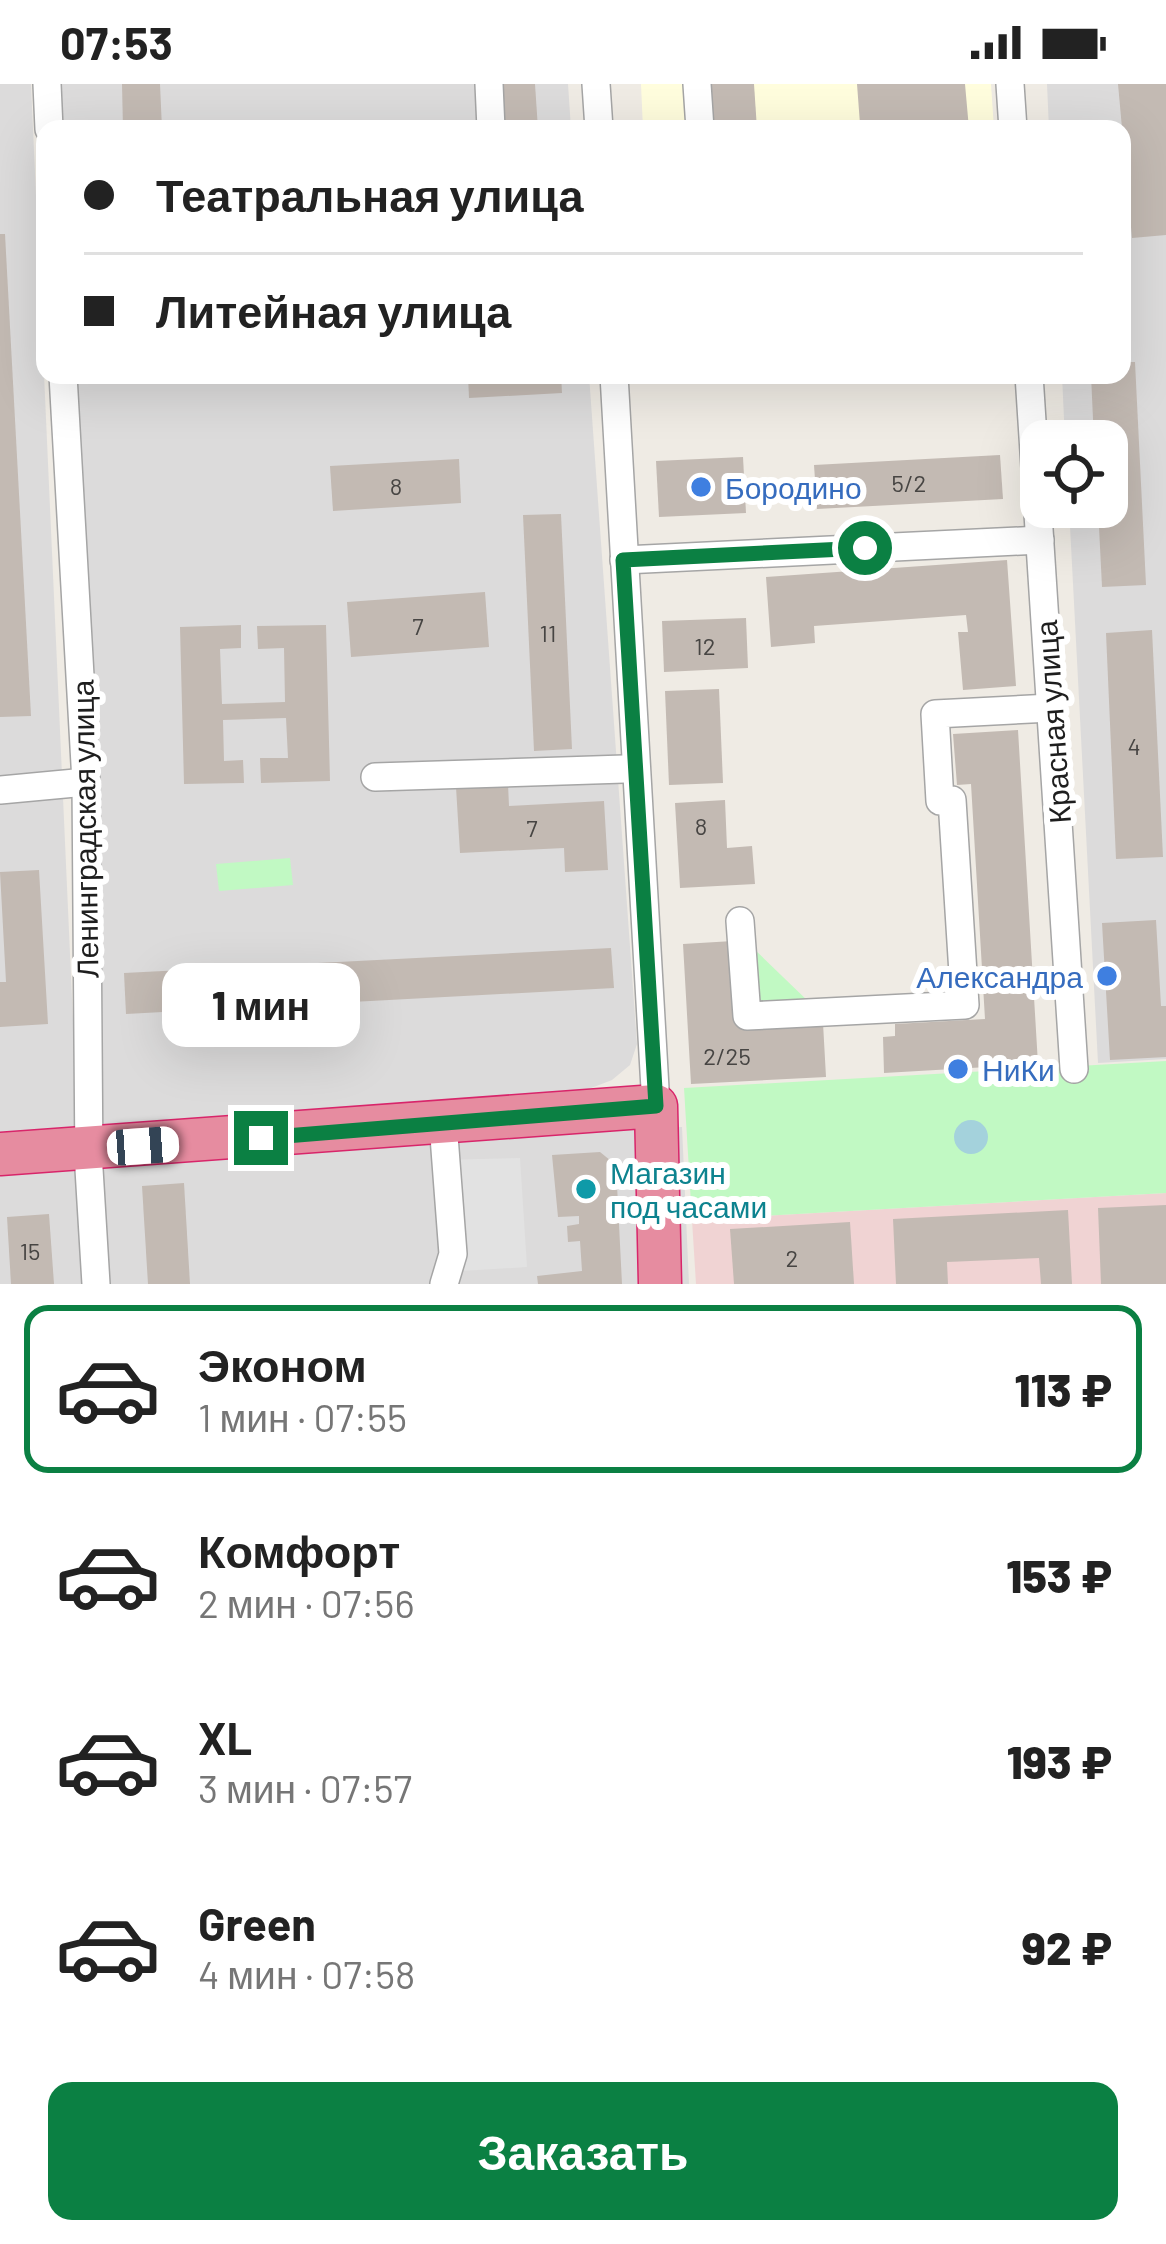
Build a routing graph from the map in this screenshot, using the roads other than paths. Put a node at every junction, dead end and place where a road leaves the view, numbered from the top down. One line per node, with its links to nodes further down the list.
1 (47, 84): 6 (street)
2 (488, 84): 7 (street)
3 (596, 84): 8 (street)
4 (698, 84): 9 (street)
5 (1010, 84): 10 (street)
6 (49, 120)
7 (490, 120)
8 (598, 120)
9 (700, 120)
10 (1012, 120)
11 (64, 384): 19 (street, Ленинградская улица)
12 (614, 384): 15 (street)
13 (1030, 384): 14 (street, Красная улица)
14 (1040, 540): 15 (street); 16 (street, Красная улица)
15 (623, 560): 23 (street)
16 (1051, 708): 21 (street); 22 (street, Красная улица)
17 (624, 770): 18 (street)
18 (375, 777)
19 (86, 782): 20 (street); 25 (street, Ленинградская улица)
20 (0, 790)
21 (740, 921)
22 (1074, 1069)
23 (656, 1106): 24 (highway); 29 (highway)
24 (443, 1123): 25 (highway); 28 (street)
25 (89, 1150): 26 (highway); 27 (street, Ленинградская улица)
26 (0, 1154)
27 (96, 1284)
28 (444, 1284)
29 (660, 1284)

